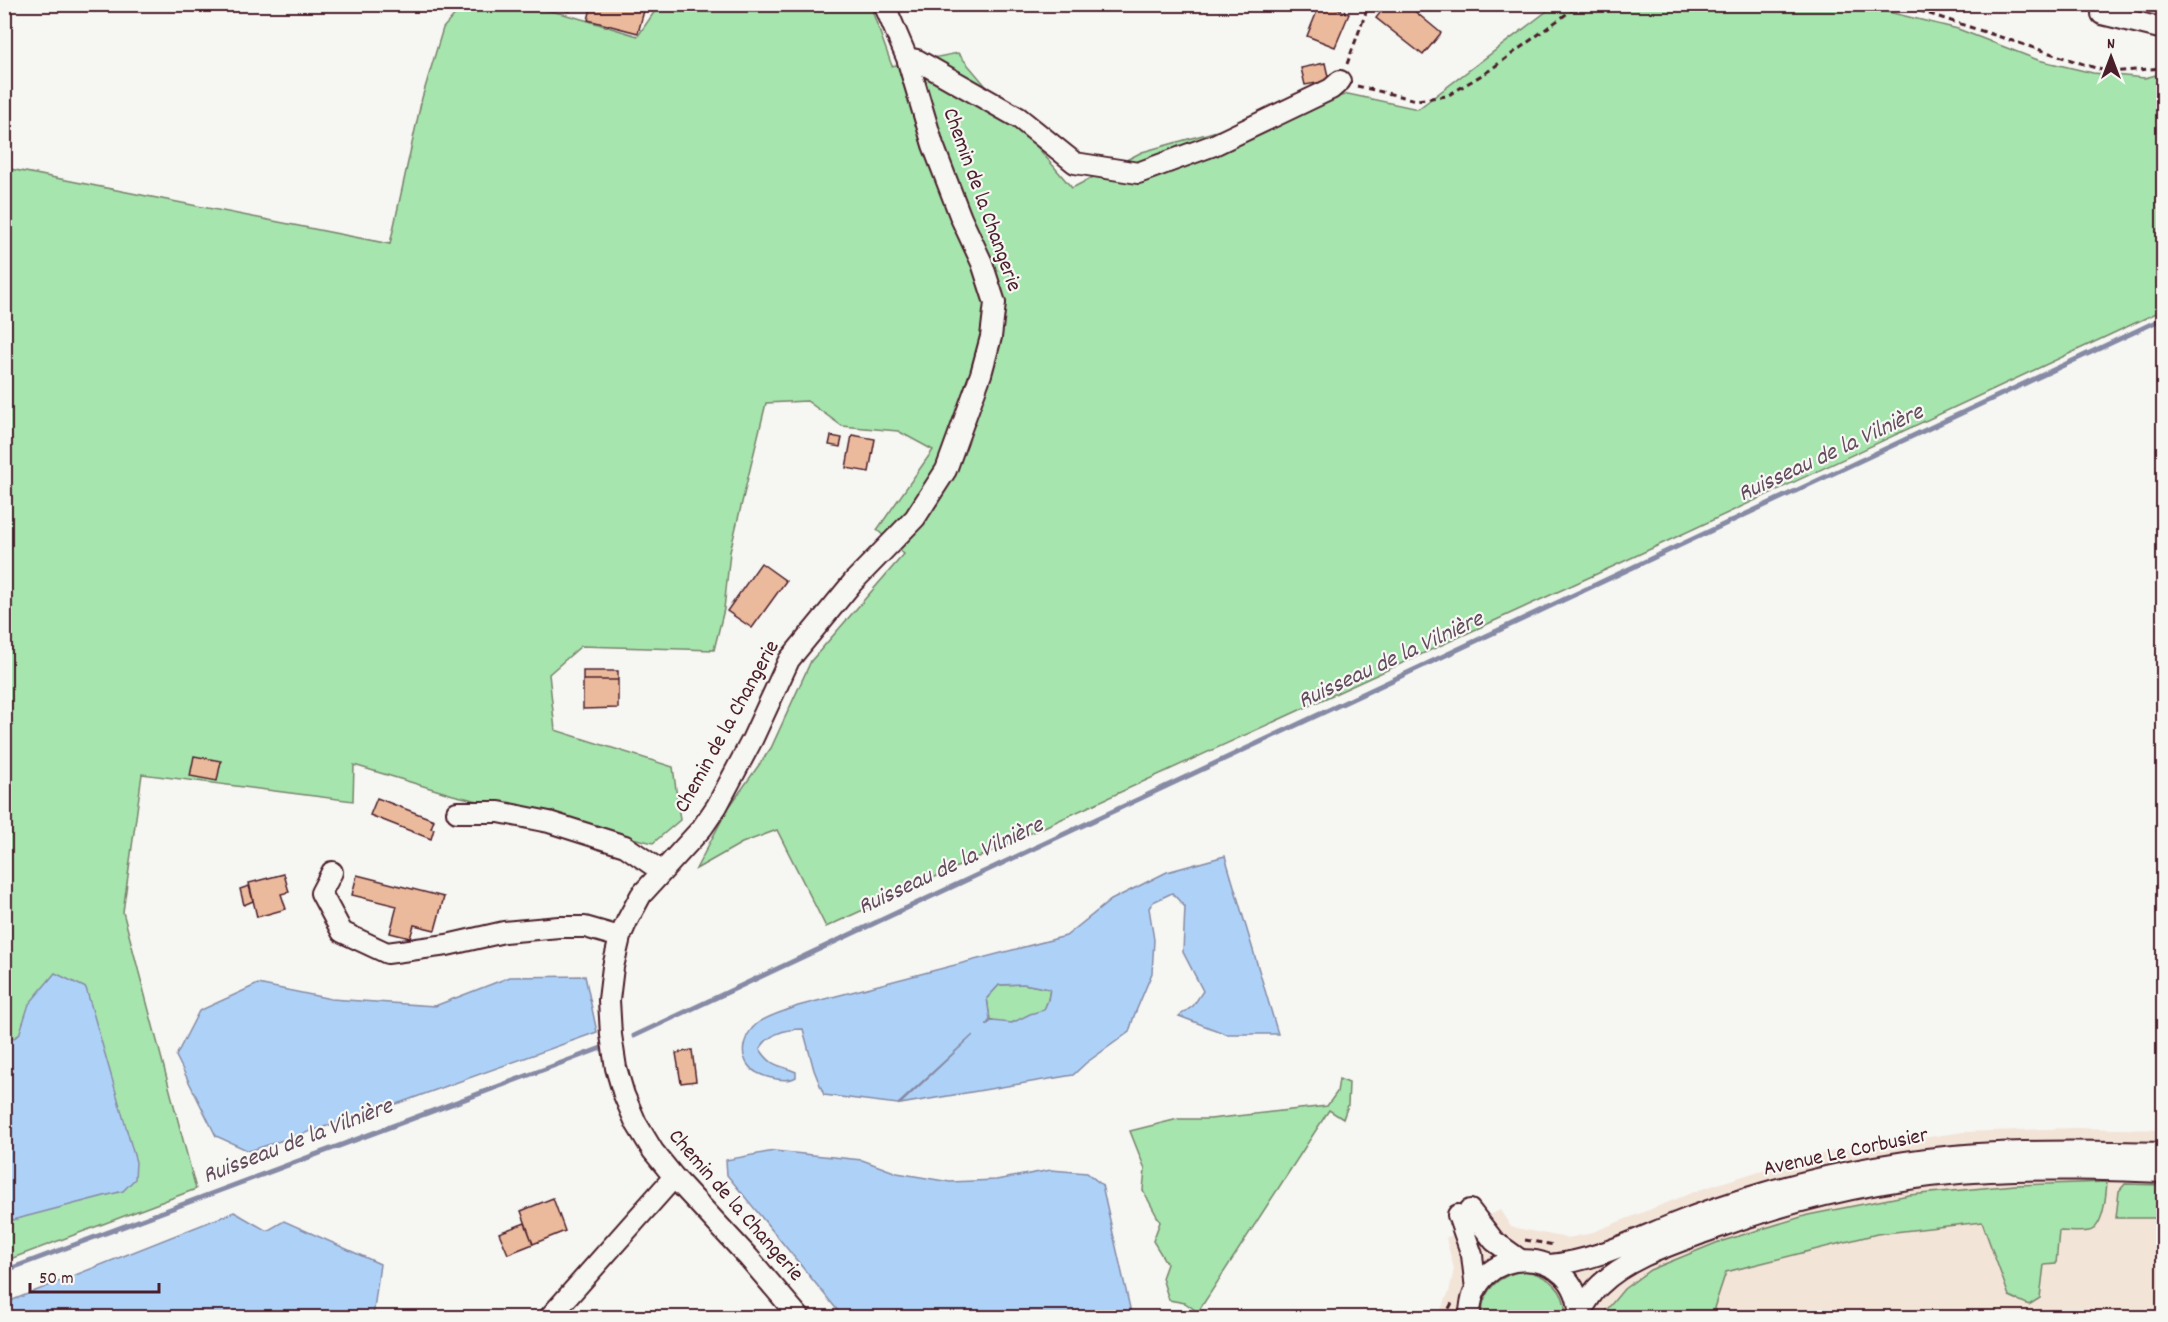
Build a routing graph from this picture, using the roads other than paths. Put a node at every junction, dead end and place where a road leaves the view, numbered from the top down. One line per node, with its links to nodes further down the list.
1 (884, 4): 4 (street, Chemin de la Changerie)
2 (2102, 14): 3 (street)
3 (2163, 29)
4 (907, 58): 5 (street); 7 (street, Chemin de la Changerie)
5 (1340, 81)
6 (457, 812): 7 (street)
7 (661, 871): 9 (street, Chemin de la Changerie)
8 (332, 872): 9 (street)
9 (620, 937): 12 (street, Chemin de la Changerie)
10 (2163, 1154): 14 (street, Avenue Le Corbusier)
11 (2163, 1172): 17 (street, Avenue Le Corbusier)
12 (674, 1177): 18 (street); 19 (street, Chemin de la Changerie)
13 (1520, 1259): 14 (street); 15 (street); 15 (street)
14 (1550, 1265): 17 (street)
15 (1476, 1288): 16 (street)
16 (1468, 1314)
17 (1579, 1316)
18 (549, 1317)
19 (800, 1317)

